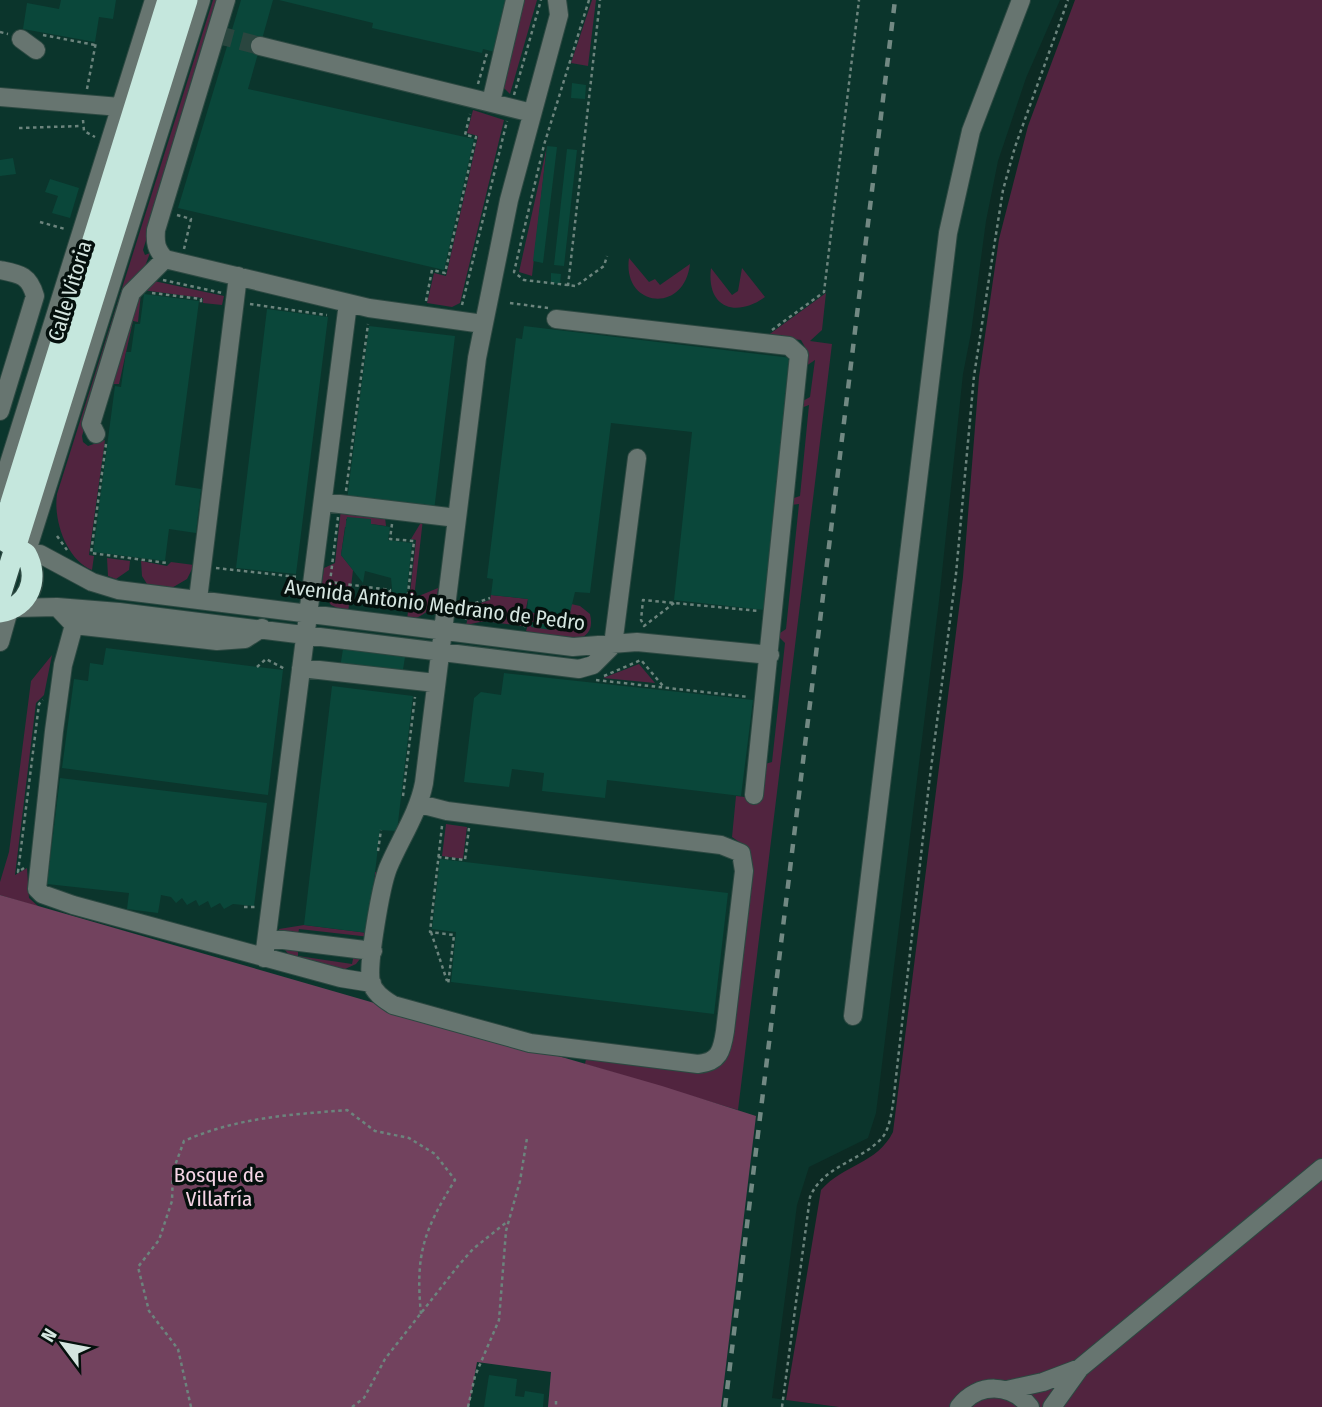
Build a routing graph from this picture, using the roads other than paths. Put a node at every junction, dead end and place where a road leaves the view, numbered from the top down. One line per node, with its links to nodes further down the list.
1 (154, 0): 13 (street)
2 (167, 0): 27 (highway, Calle Vitoria)
3 (187, 0): 27 (highway, Calle Vitoria)
4 (201, 0): 27 (street)
5 (226, 0): 15 (street)
6 (515, 0): 12 (street)
7 (571, 0): 9 (street)
8 (1021, 0): 48 (street)
9 (558, 8): 14 (street)
10 (260, 47): 12 (street)
11 (0, 97): 13 (street)
12 (491, 102): 14 (street)
13 (120, 107): 24 (street)
14 (532, 113): 20 (street)
15 (165, 259): 17 (street); 22 (street)
16 (0, 271): 21 (street)
17 (238, 276): 18 (street); 28 (street)
18 (348, 303): 20 (street); 25 (street)
19 (556, 319): 39 (street)
20 (483, 324): 26 (street)
21 (6, 400)
22 (101, 435)
23 (637, 458): 37 (street)
24 (0, 492)
25 (336, 502): 26 (street); 31 (street)
26 (457, 519): 34 (street)
27 (11, 544): 28 (street, Avenida Antonio Medrano de Pedro); 29 (highway, Calle Vitoria)
28 (198, 599): 31 (street, Avenida Antonio Medrano de Pedro)
29 (6, 606): 30 (street, Avenida Antonio Medrano de Pedro); 36 (street)
30 (57, 607): 32 (street); 33 (street, Avenida Antonio Medrano de Pedro)
31 (308, 613): 34 (street, Avenida Antonio Medrano de Pedro); 35 (street)
32 (74, 625): 33 (street); 46 (street)
33 (262, 628): 35 (street, Avenida Antonio Medrano de Pedro)
34 (444, 629): 37 (street, Avenida Antonio Medrano de Pedro); 38 (street)
35 (305, 636): 38 (street, Avenida Antonio Medrano de Pedro); 40 (street)
36 (0, 642)
37 (613, 645): 38 (street, Avenida Antonio Medrano de Pedro); 39 (street)
38 (441, 653): 41 (street)
39 (770, 655): 42 (street)
40 (293, 669): 41 (street); 44 (street)
41 (436, 683): 43 (street)
42 (754, 794)
43 (412, 800): 45 (street); 47 (street)
44 (267, 938): 45 (street); 46 (street)
45 (373, 951): 47 (street)
46 (264, 958): 47 (street)
47 (372, 983)
48 (853, 1016)
49 (1322, 1168): 50 (street)
50 (1080, 1368): 51 (street); 54 (street)
51 (1007, 1390): 52 (street); 53 (street)
52 (959, 1407)
53 (1030, 1407)
54 (1052, 1407)

